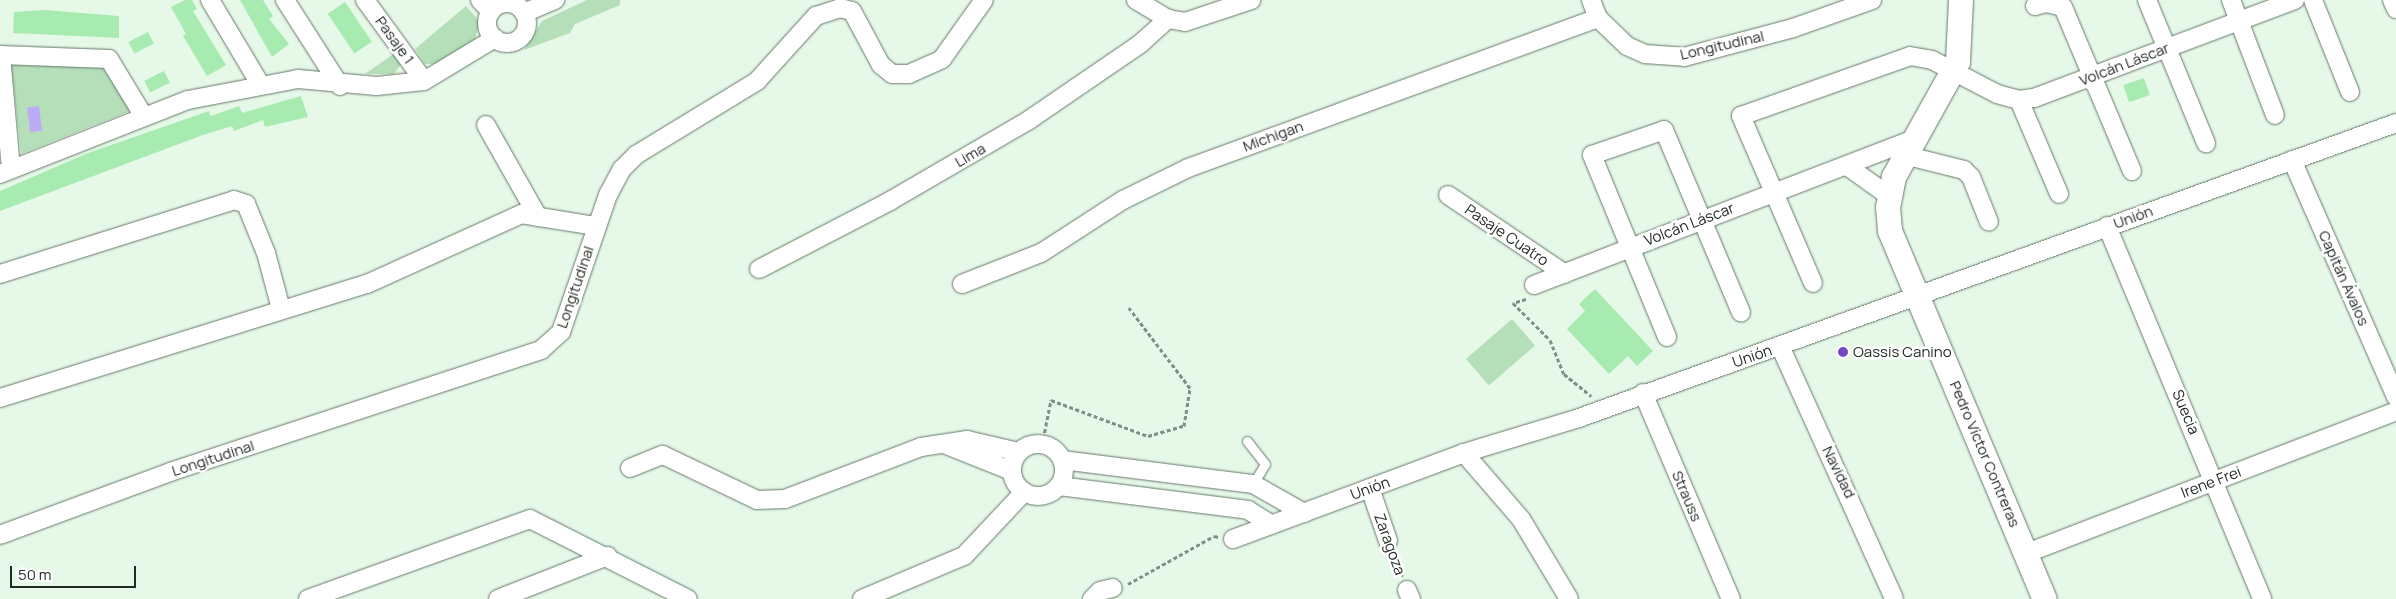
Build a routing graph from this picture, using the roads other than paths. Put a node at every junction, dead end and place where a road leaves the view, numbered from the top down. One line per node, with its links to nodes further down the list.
1 (210, 0): 29 (street)
2 (285, 0): 30 (street)
3 (365, 0): 28 (street, Pasaje 1)
4 (555, 0): 19 (street)
5 (984, 0): 50 (street, Longitudinal)
6 (1136, 0): 21 (street)
7 (1251, 0): 21 (street)
8 (1591, 0): 20 (street, Longitudinal)
9 (1872, 0): 20 (street, Longitudinal)
10 (2147, 0): 24 (street)
11 (2231, 0): 22 (street)
12 (2295, 0): 22 (street, Volcán Láscar)
13 (2312, 0): 31 (street)
14 (2392, 0): 18 (street)
15 (1961, 2): 26 (street, Pedro Víctor Contreras)
16 (486, 6): 19 (street); 23 (street)
17 (2035, 6): 27 (street)
18 (2396, 9)
19 (524, 13): 23 (street)
20 (1598, 18): 57 (street, Michigan)
21 (1168, 19): 53 (street, Lima)
22 (2239, 20): 24 (street, Volcán Láscar); 34 (street)
23 (495, 38): 28 (street)
24 (2166, 49): 27 (street, Volcán Láscar); 37 (street)
25 (0, 55): 33 (street); 42 (street)
26 (1953, 74): 32 (street); 38 (street, Pedro Víctor Contreras); 43 (street)
27 (2092, 76): 32 (street, Volcán Láscar); 41 (street)
28 (424, 80): 30 (street)
29 (260, 84): 30 (street); 33 (street)
30 (340, 86)
31 (2350, 92)
32 (2019, 100): 44 (street)
33 (143, 115): 42 (street)
34 (2275, 116)
35 (2396, 123): 39 (street, Unión)
36 (486, 125): 47 (street)
37 (2206, 143)
38 (1909, 147): 40 (street, Volcán Láscar); 46 (street, Pedro Víctor Contreras); 49 (street)
39 (2292, 160): 51 (street, Unión); 65 (street, Capitán Ávalos)
40 (1846, 166): 43 (street, Volcán Láscar); 46 (street)
41 (2132, 171)
42 (5, 172)
43 (1772, 192): 48 (street, Volcán Láscar); 56 (street)
44 (2059, 194)
45 (1448, 195): 55 (street, Pasaje Cuatro)
46 (1889, 196): 59 (street, Pedro Víctor Contreras)
47 (538, 217): 50 (street); 60 (street)
48 (1701, 219): 52 (street, Volcán Láscar); 52 (street); 61 (street)
49 (1989, 222)
50 (596, 226): 85 (street, Longitudinal)
51 (2107, 226): 59 (street, Unión); 76 (street, Suecia)
52 (1630, 247): 55 (street, Volcán Láscar); 62 (street)
53 (759, 270)
54 (0, 274): 60 (street)
55 (1565, 274): 58 (street, Volcán Láscar)
56 (1813, 283)
57 (962, 284)
58 (1534, 285)
59 (1916, 294): 63 (street, Unión); 88 (street, Pedro Víctor Contreras)
60 (282, 309): 66 (street)
61 (1741, 312)
62 (1667, 337)
63 (1780, 346): 64 (street, Unión); 98 (street, Navidad)
64 (1643, 393): 71 (street, Unión); 97 (street, Strauss)
65 (2396, 397)
66 (0, 398)
67 (2396, 411): 76 (street, Irene Frei)
68 (1247, 441): 77 (lane)
69 (945, 445): 70 (street); 73 (street); 74 (street)
70 (1020, 452): 72 (street); 74 (street)
71 (1464, 453): 79 (street, Unión); 96 (street)
72 (1062, 460): 75 (street); 78 (street)
73 (630, 468)
74 (1012, 471): 80 (street)
75 (1182, 475): 77 (street); 81 (street)
76 (2216, 480): 88 (street, Irene Frei); 100 (street, Suecia)
77 (1253, 484): 82 (street); 83 (street)
78 (1058, 486): 80 (street); 81 (street)
79 (1370, 488): 83 (street, Unión); 87 (street, Zaragoza)
80 (1024, 492): 94 (street)
81 (1179, 501): 82 (street)
82 (1248, 510): 84 (street)
83 (1304, 513): 84 (street, Unión)
84 (1272, 525): 86 (street, Unión)
85 (0, 535)
86 (1233, 539)
87 (1388, 541)
88 (2027, 553): 99 (street, Pedro Víctor Contreras)
89 (608, 556): 91 (street); 92 (street); 93 (street)
90 (1113, 588): 95 (street)
91 (308, 599)
92 (498, 599)
93 (688, 599)
94 (862, 599)
95 (1092, 599)
96 (1569, 599)
97 (1731, 599)
98 (1894, 599)
99 (2045, 599)
100 (2262, 599)

